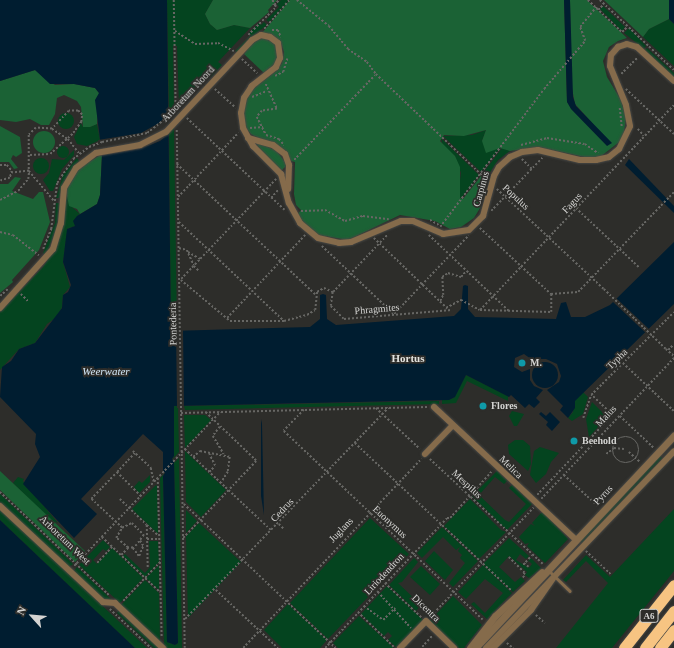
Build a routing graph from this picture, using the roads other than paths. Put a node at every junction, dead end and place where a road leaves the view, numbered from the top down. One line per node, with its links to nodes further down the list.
1 (674, 81): 3 (street, Carpinus)
2 (248, 138): 3 (street); 3 (street); 4 (street, Arboretum Noord)
3 (288, 191)
4 (0, 308)
5 (434, 407): 6 (street, Melica)
6 (453, 425): 9 (street); 11 (street, Melica)
7 (674, 435): 11 (street, Pyrus)
8 (674, 451): 13 (street, Pyrus)
9 (425, 454)
10 (0, 506): 18 (street, Arboretum West)
11 (575, 539): 12 (street, Pyrus)
12 (548, 569): 13 (lane); 21 (street, Pyrus); 22 (street, Pyrus)
13 (554, 576): 15 (lane); 23 (street, Pyrus); 24 (street, Pyrus)
14 (674, 585): 25 (highway, A6)
15 (570, 591)
16 (674, 611): 26 (highway, A6)
17 (674, 630): 27 (highway)
18 (162, 648)
19 (400, 648): 20 (street, Dicentra)
20 (454, 648)
21 (470, 648)
22 (476, 648)
23 (486, 648)
24 (493, 648)
25 (624, 648)
26 (645, 648)
27 (660, 648)

